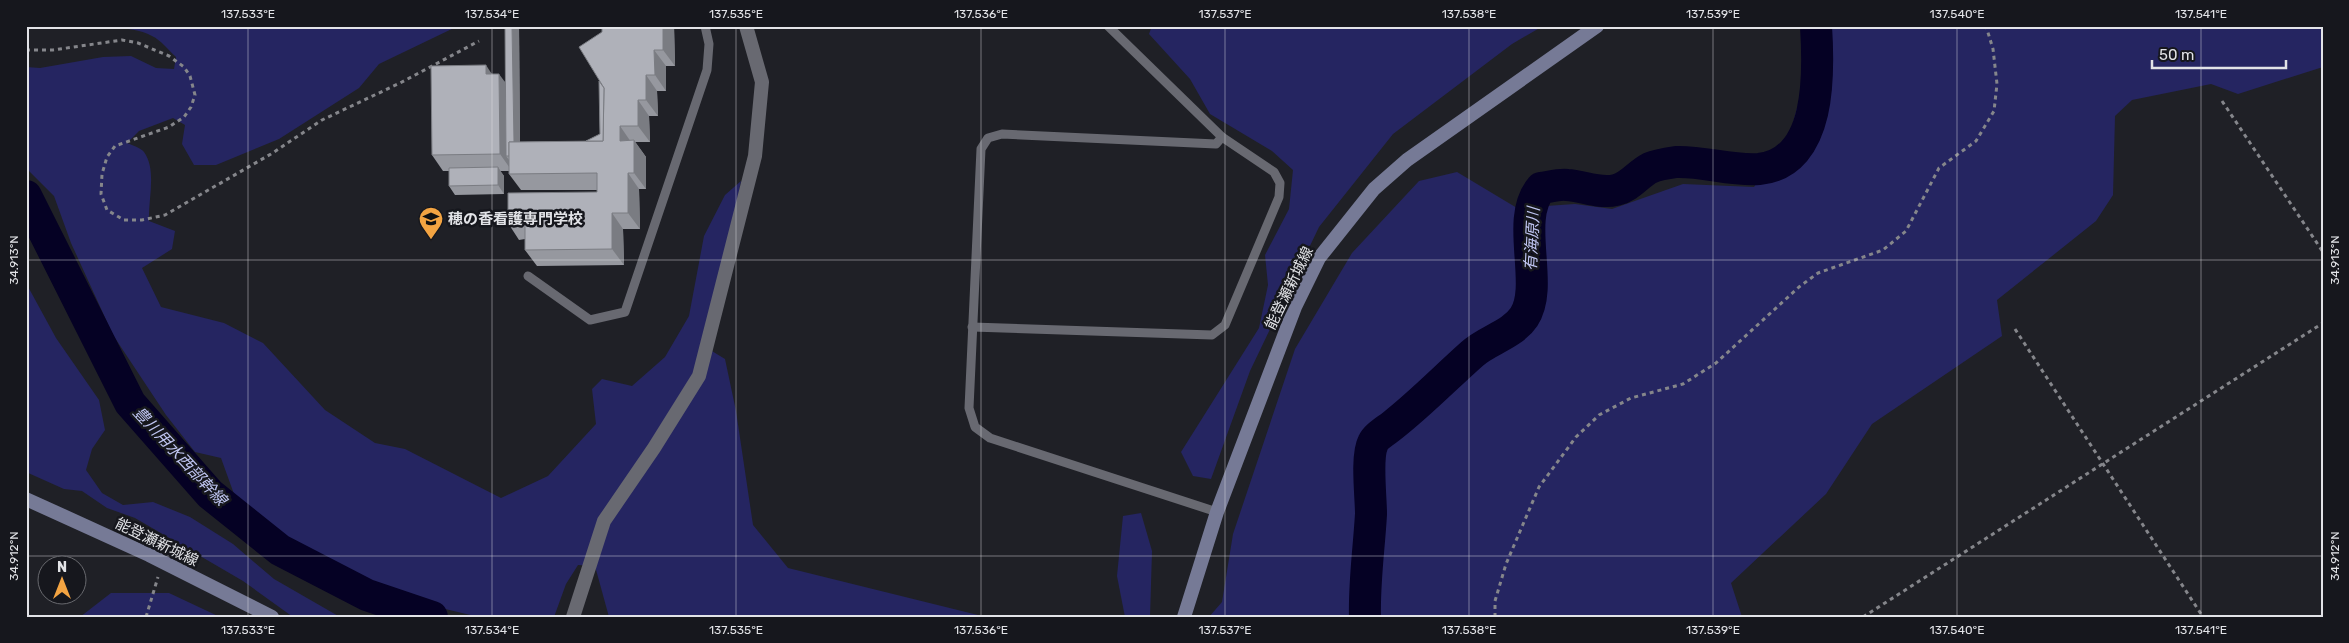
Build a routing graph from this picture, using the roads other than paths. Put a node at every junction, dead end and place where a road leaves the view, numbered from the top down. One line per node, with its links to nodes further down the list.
1 (705, 26): 6 (lane)
2 (746, 26): 11 (street)
3 (1108, 26): 5 (lane)
4 (1597, 26): 9 (main road, 能登瀬新城線)
5 (1222, 137): 7 (lane); 7 (lane)
6 (528, 276)
7 (972, 327): 9 (lane)
8 (26, 499): 10 (main road, 能登瀬新城線)
9 (1217, 512): 12 (main road, 能登瀬新城線)
10 (272, 617)
11 (573, 617)
12 (1184, 617)

